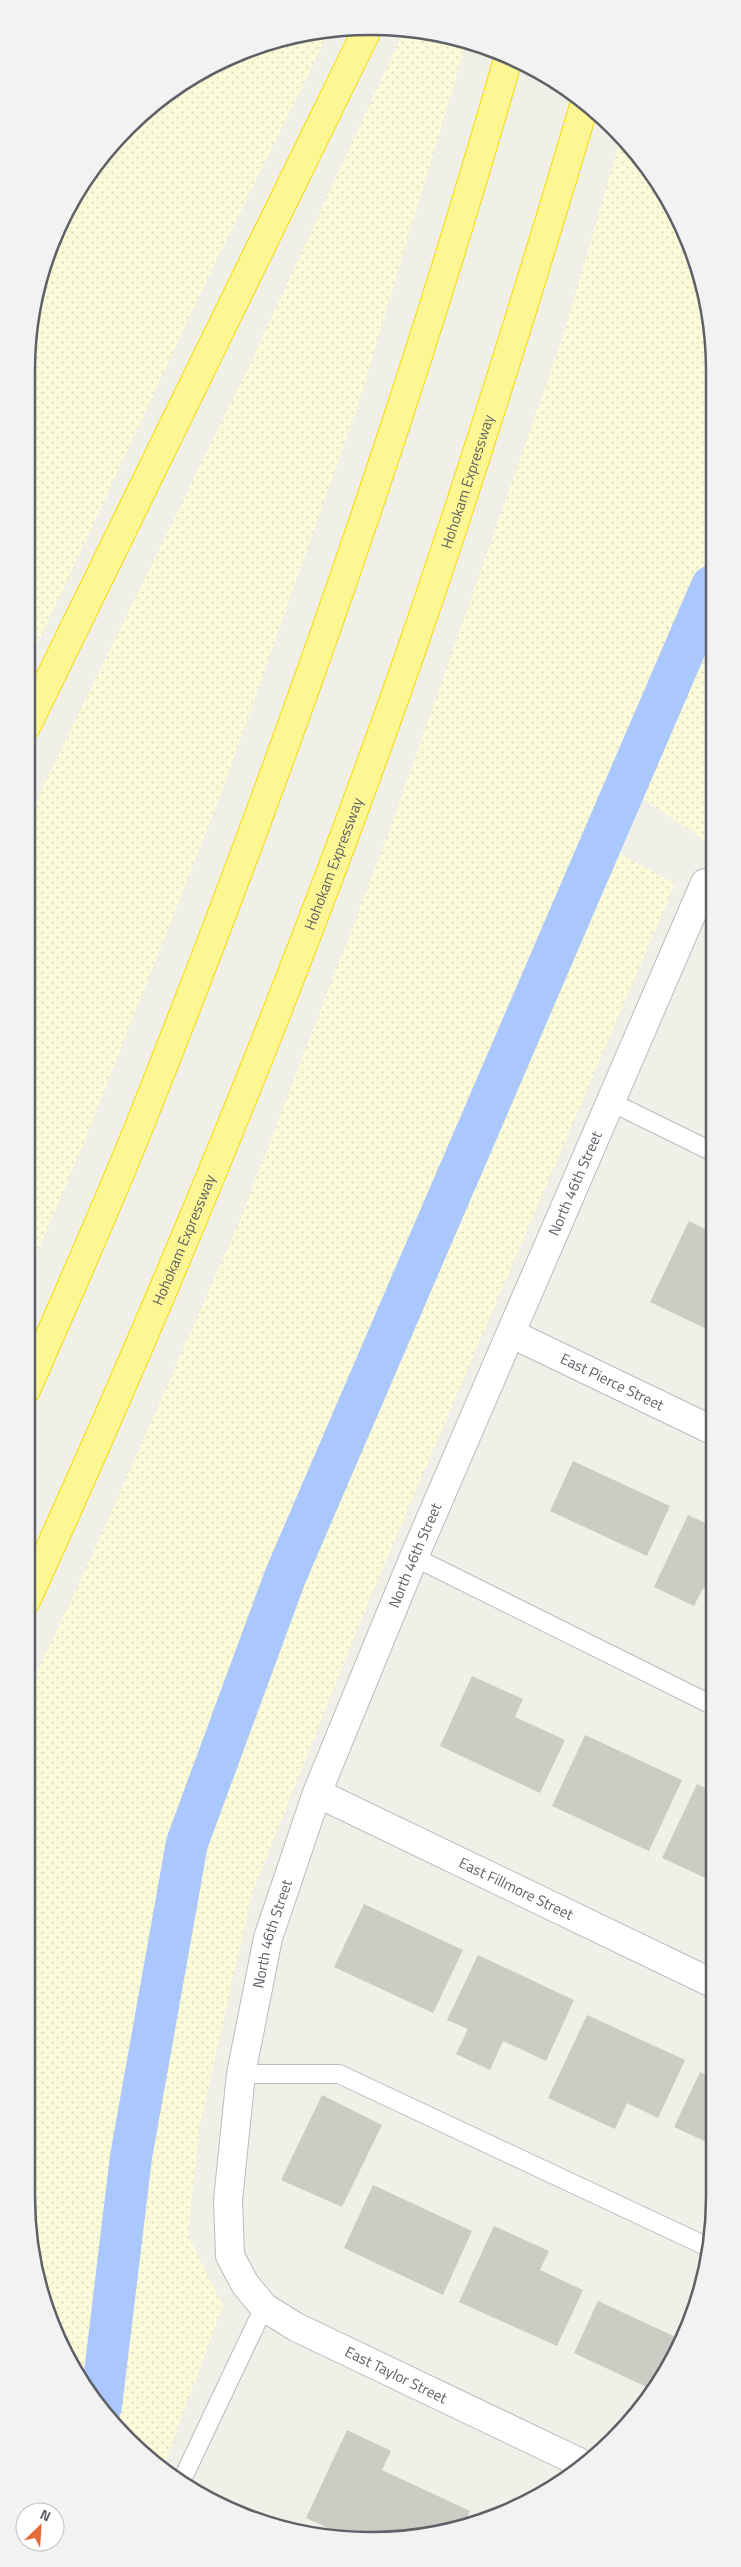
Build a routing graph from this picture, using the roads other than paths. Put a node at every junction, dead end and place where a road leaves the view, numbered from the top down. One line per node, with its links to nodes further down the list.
1 (364, 35): 4 (highway)
2 (506, 64): 9 (highway)
3 (583, 110): 12 (highway, Hohokam Expressway)
4 (35, 708)
5 (706, 892): 6 (street, North 46th Street)
6 (611, 1102): 7 (lane); 8 (street, North 46th Street)
7 (706, 1149)
8 (512, 1334): 10 (street, East Pierce Street); 11 (street, North 46th Street)
9 (35, 1369)
10 (706, 1427)
11 (414, 1558): 13 (lane); 14 (street, North 46th Street)
12 (35, 1582)
13 (706, 1702)
14 (318, 1793): 15 (street, East Fillmore Street); 16 (street, North 46th Street)
15 (706, 1980)
16 (241, 2074): 17 (lane); 18 (street, North 46th Street)
17 (702, 2244)
18 (230, 2256): 19 (street, East Taylor Street)
19 (264, 2307): 20 (street, East Taylor Street); 21 (lane)
20 (577, 2462)
21 (184, 2475)

